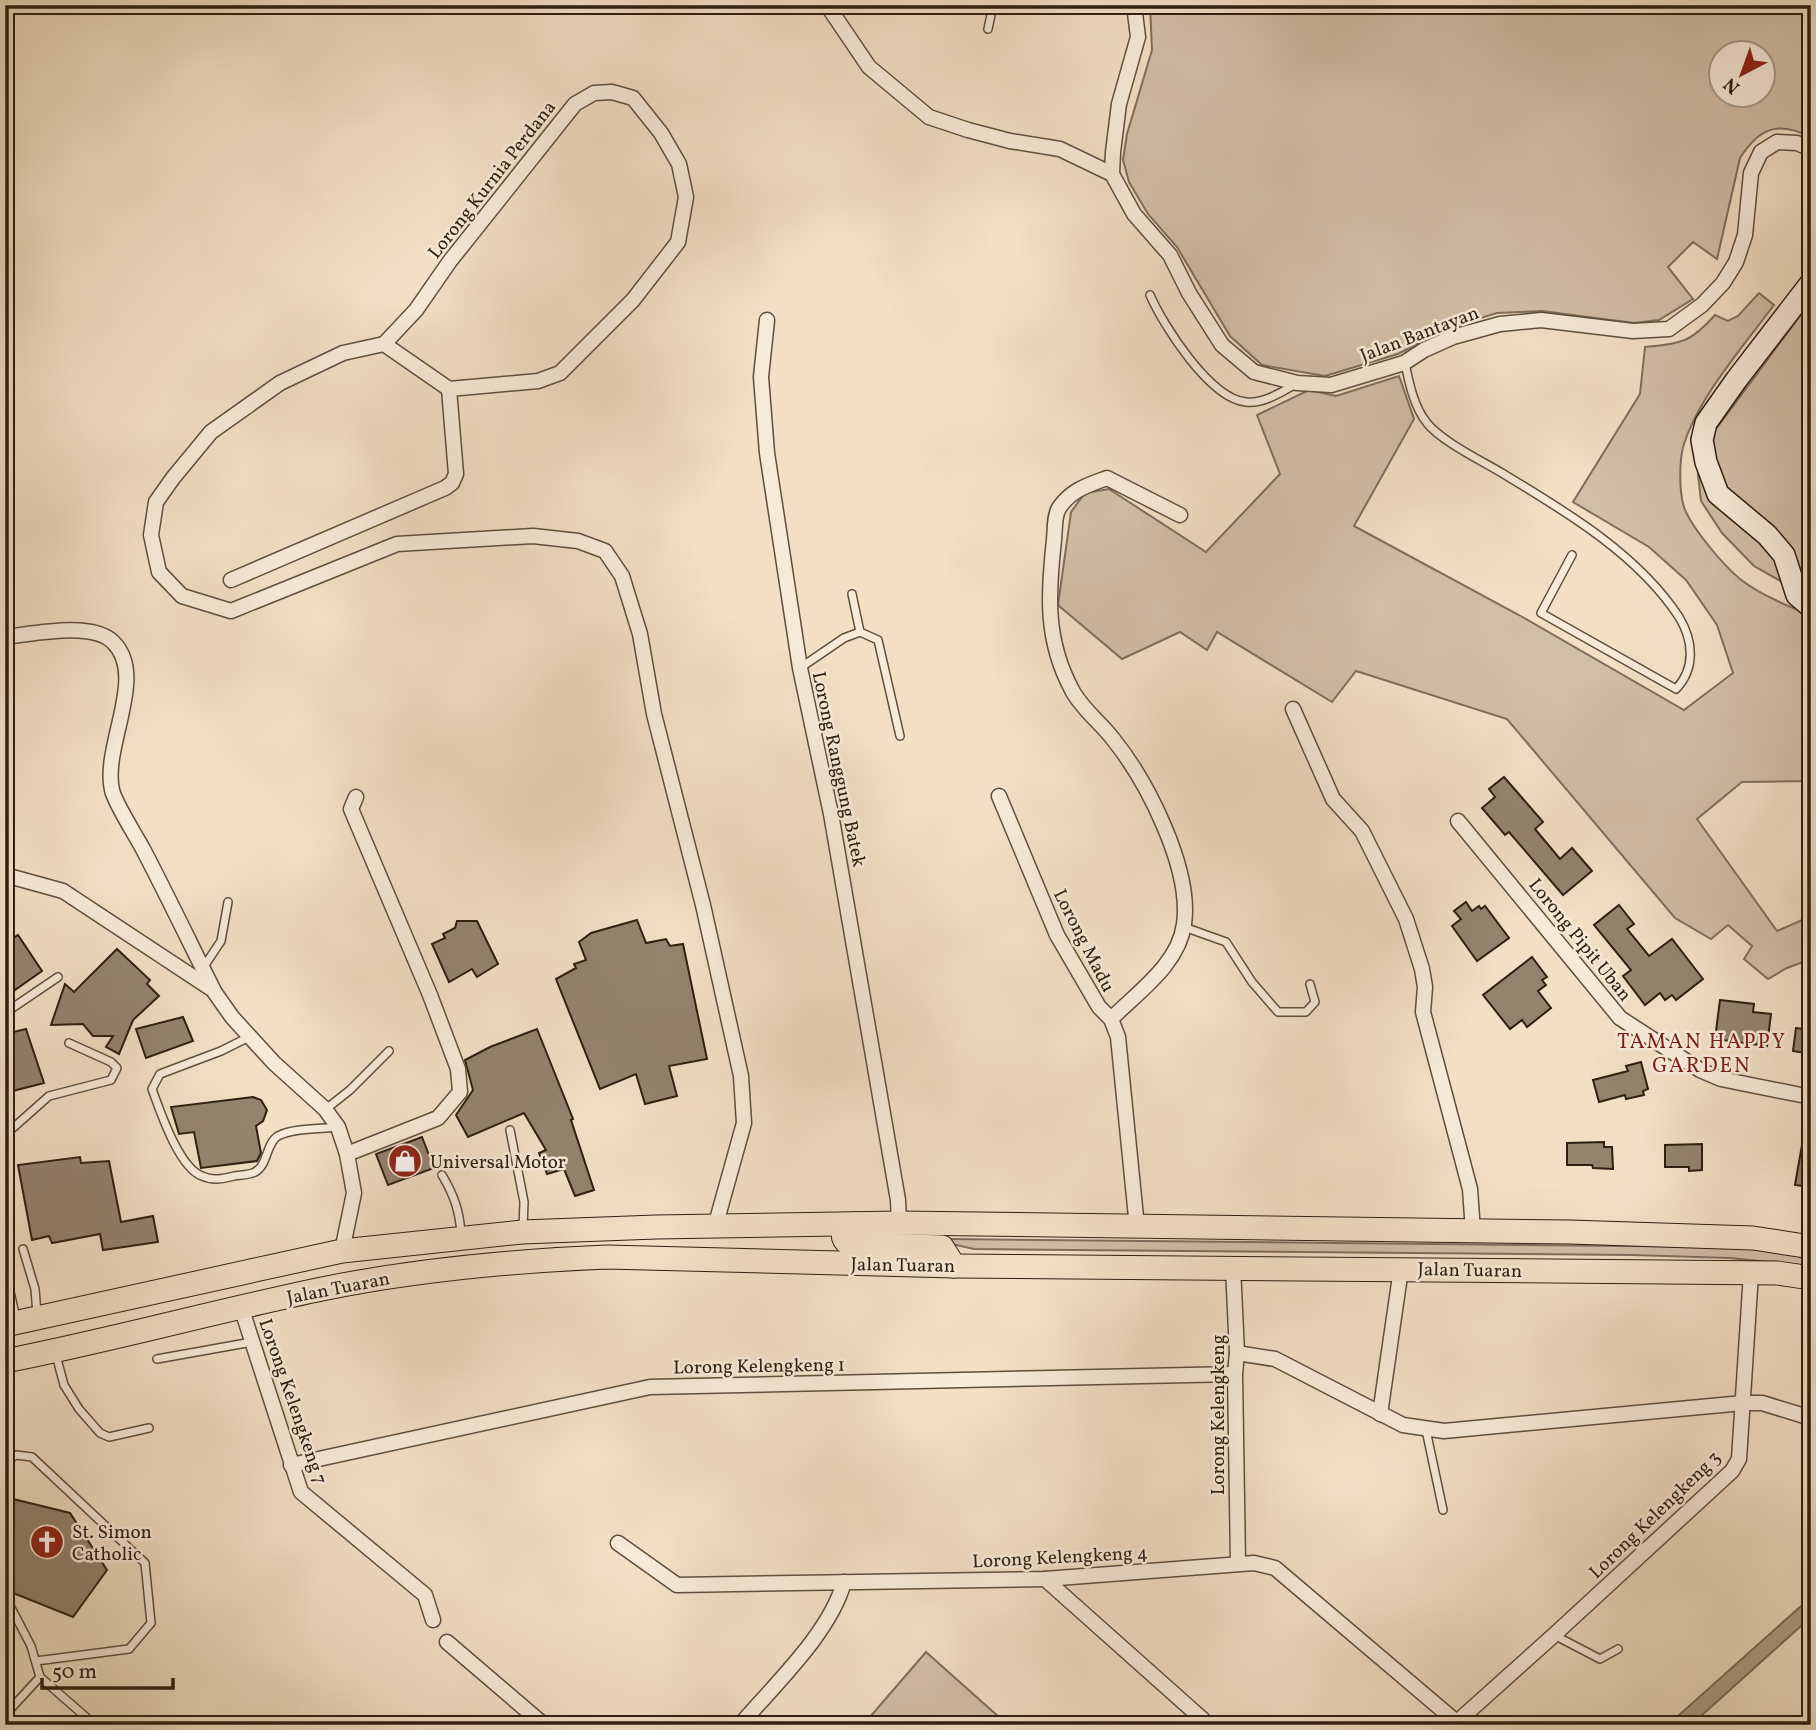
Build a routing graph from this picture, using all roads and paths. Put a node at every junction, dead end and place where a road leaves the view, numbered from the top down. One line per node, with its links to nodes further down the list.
1 (827, 5): 4 (lane); 7 (street)
2 (993, 5): 5 (lane)
3 (1134, 5): 7 (street)
4 (819, 6)
5 (988, 29)
6 (1811, 149): 12 (street, Jalan Bantayan)
7 (1112, 174): 13 (street, Jalan Bantayan)
8 (1811, 283): 19 (street)
9 (1150, 295): 13 (lane)
10 (767, 320): 22 (street, Lorong Ranggung Batek)
11 (384, 344): 14 (street); 14 (street, Lorong Kurnia Perdana); 49 (street)
12 (1405, 363): 13 (street, Jalan Bantayan); 16 (lane)
13 (1297, 383)
14 (449, 389): 17 (street)
15 (1180, 515): 30 (street)
16 (1572, 555)
17 (231, 580)
18 (852, 594): 20 (lane)
19 (1811, 607)
20 (860, 632): 22 (lane); 24 (lane)
21 (5, 637): 31 (street)
22 (800, 668): 47 (street, Lorong Ranggung Batek)
23 (1293, 709): 51 (street)
24 (900, 736)
25 (999, 796): 36 (street, Lorong Madu)
26 (356, 797): 45 (street)
27 (1458, 821): 40 (street, Lorong Pipit Uban)
28 (5, 875): 34 (street)
29 (228, 902): 31 (lane)
30 (1184, 927): 33 (lane); 36 (street)
31 (202, 968): 34 (street)
32 (58, 977): 35 (lane)
33 (1310, 984)
34 (213, 990): 37 (street)
35 (5, 1013)
36 (1111, 1019): 50 (street, Lorong Madu)
37 (249, 1037): 41 (street); 42 (lane)
38 (69, 1043): 44 (lane)
39 (389, 1051): 41 (lane)
40 (1811, 1097)
41 (325, 1109): 42 (street)
42 (338, 1127): 45 (street)
43 (510, 1130): 52 (lane)
44 (5, 1135)
45 (347, 1154): 56 (street)
46 (442, 1175): 53 (lane)
47 (899, 1223): 48 (main road, Jalan Tuaran); 50 (main road, Jalan Tuaran)
48 (855, 1224): 49 (main road, Jalan Tuaran); 57 (main road)
49 (715, 1227): 52 (main road, Jalan Tuaran)
50 (1137, 1227): 51 (main road, Jalan Tuaran)
51 (1473, 1231): 54 (main road, Jalan Tuaran)
52 (522, 1232): 53 (main road, Jalan Tuaran)
53 (461, 1239): 56 (main road, Jalan Tuaran)
54 (1811, 1247)
55 (23, 1249): 64 (lane)
56 (342, 1251): 64 (main road, Jalan Tuaran)
57 (954, 1266): 58 (main road, Jalan Tuaran); 63 (main road, Jalan Tuaran)
58 (1233, 1267): 59 (main road, Jalan Tuaran); 67 (street, Lorong Kelengkeng)
59 (1401, 1269): 61 (main road, Jalan Tuaran); 72 (street)
60 (5, 1270): 64 (lane)
61 (1751, 1273): 62 (main road, Jalan Tuaran); 71 (street, Lorong Kelengkeng 3)
62 (1811, 1278)
63 (241, 1307): 65 (street, Lorong Kelengkeng 7); 66 (main road, Jalan Tuaran)
64 (20, 1322)
65 (252, 1342): 68 (lane); 77 (street, Lorong Kelengkeng 7)
66 (55, 1351): 69 (main road, Jalan Tuaran); 74 (lane)
67 (1237, 1353): 70 (street, Lorong Kelengkeng); 72 (street)
68 (157, 1359)
69 (5, 1361)
70 (1235, 1374): 77 (street, Lorong Kelengkeng 1); 80 (street, Lorong Kelengkeng)
71 (1743, 1403): 73 (street); 75 (street); 85 (street, Lorong Kelengkeng 3)
72 (1380, 1414): 75 (street)
73 (1811, 1418)
74 (149, 1429)
75 (1426, 1430): 78 (lane)
76 (5, 1462): 88 (lane)
77 (291, 1465): 84 (street, Lorong Kelengkeng 7)
78 (1443, 1510)
79 (618, 1543): 82 (street, Lorong Kelengkeng 4)
80 (1238, 1563): 81 (street, Lorong Kelengkeng 4); 92 (street, Lorong Kelengkeng 4)
81 (1045, 1579): 82 (street, Lorong Kelengkeng 4); 96 (street)
82 (844, 1582): 95 (street)
83 (5, 1596): 88 (lane)
84 (433, 1620)
85 (1554, 1636): 87 (lane); 92 (street, Lorong Kelengkeng 3)
86 (447, 1642): 94 (street)
87 (1618, 1649)
88 (36, 1661): 89 (lane)
89 (40, 1677): 90 (lane); 93 (lane)
90 (5, 1715)
91 (1811, 1719): 97 (street)
92 (1458, 1723)
93 (95, 1725)
94 (544, 1725)
95 (740, 1725)
96 (1209, 1725)
97 (1805, 1725)

